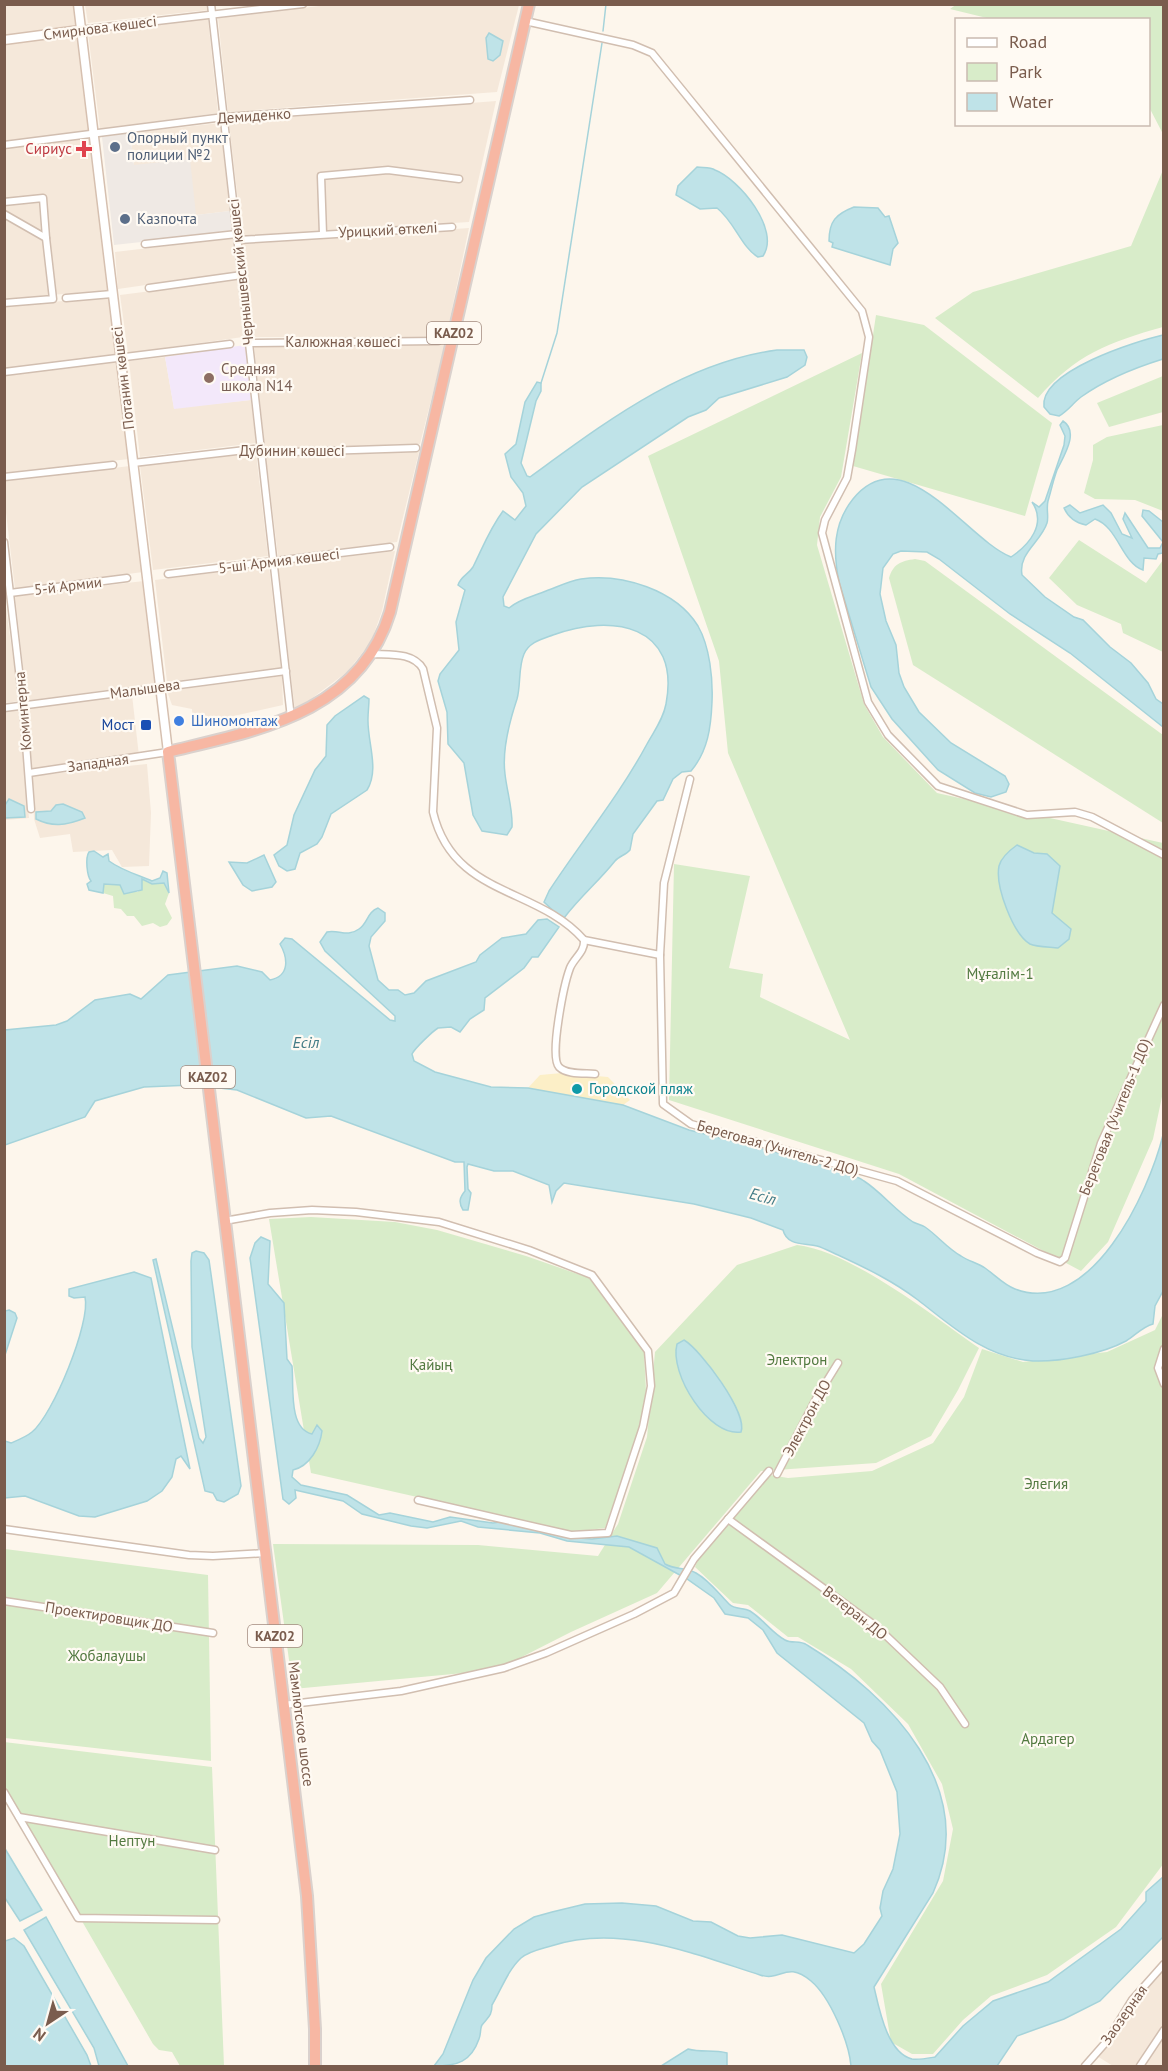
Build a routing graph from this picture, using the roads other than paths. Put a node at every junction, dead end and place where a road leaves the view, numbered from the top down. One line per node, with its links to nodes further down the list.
1 (78, 4): 7 (main road, Потанин көшесі)
2 (212, 4): 5 (street, Чернышевский көшесі)
3 (303, 4): 5 (street, Смирнова көшесі)
4 (529, 4): 6 (highway, KAZ02)
5 (213, 15): 7 (street, Смирнова көшесі); 10 (street, Чернышевский көшесі)
6 (525, 21): 42 (highway, KAZ02); 52 (street)
7 (80, 30): 8 (main road, Смирнова көшесі); 11 (main road, Потанин көшесі)
8 (4, 40)
9 (470, 100): 10 (street, Демиденко)
10 (224, 117): 11 (street, Демиденко); 18 (street, Чернышевский көшесі)
11 (93, 134): 12 (street, Демиденко); 23 (main road, Потанин көшесі)
12 (4, 145)
13 (459, 179): 17 (street, Урицкий өткелі)
14 (4, 202): 19 (street)
15 (4, 214): 19 (street)
16 (452, 227): 17 (street, Урицкий өткелі)
17 (323, 234): 18 (street, Урицкий өткелі)
18 (237, 237): 20 (street, Урицкий өткелі); 21 (street, Чернышевский көшесі)
19 (46, 238): 25 (street)
20 (145, 244)
21 (242, 275): 22 (street); 27 (street, Чернышевский көшесі)
22 (149, 288)
23 (112, 294): 24 (street); 29 (main road, Потанин көшесі)
24 (66, 298)
25 (4, 303)
26 (438, 341): 27 (street, Калюжная көшесі)
27 (249, 343): 32 (street, Чернышевский көшесі)
28 (230, 344): 29 (street)
29 (121, 357): 30 (street); 33 (main road, Потанин көшесі)
30 (4, 372)
31 (416, 448): 32 (street, Дубинин көшесі)
32 (261, 453): 33 (street, Дубинин көшесі); 38 (street, Чернышевский көшесі)
33 (133, 463): 44 (main road, Потанин көшесі)
34 (113, 465): 35 (street)
35 (4, 477)
36 (4, 542): 41 (street, Коминтерна)
37 (390, 547): 38 (street, 5-ші Армия көшесі)
38 (273, 561): 39 (street, 5-ші Армия көшесі); 43 (street, Чернышевский көшесі)
39 (168, 574)
40 (127, 578): 41 (street, 5-й Армии)
41 (8, 590): 45 (street, Коминтерна)
42 (372, 654): 47 (highway, KAZ02); 53 (street)
43 (286, 671): 44 (street, Малышева); 47 (street, Чернышевский көшесі)
44 (160, 687): 45 (street, Малышева); 48 (main road, Потанин көшесі)
45 (23, 705): 46 (street, Малышева); 49 (street, Коминтерна)
46 (4, 708)
47 (291, 719): 48 (highway, KAZ02)
48 (168, 752): 49 (street, Западная); 58 (highway, Мамлютское шоссе / KAZ02)
49 (29, 773): 51 (street, Коминтерна)
50 (690, 779): 54 (street)
51 (32, 809)
52 (1164, 855)
53 (584, 940): 54 (street); 56 (street)
54 (660, 956): 57 (street, Береговая (Учитель-2 ДО))
55 (1164, 1005): 57 (street, Береговая (Учитель-1 ДО))
56 (595, 1074)
57 (897, 1181)
58 (224, 1221): 64 (street); 67 (highway, Мамлютское шоссе / KAZ02)
59 (1164, 1349): 61 (street)
60 (838, 1363): 63 (street, Электрон ДО)
61 (1164, 1384)
62 (769, 1471): 65 (street)
63 (777, 1474)
64 (418, 1500)
65 (728, 1519): 70 (street); 71 (street, Ветеран ДО)
66 (4, 1529): 67 (street)
67 (265, 1553): 70 (highway, Мамлютское шоссе / KAZ02)
68 (4, 1601): 69 (street, Проектировщик ДО)
69 (213, 1633)
70 (284, 1705): 78 (highway, Мамлютское шоссе / KAZ02)
71 (965, 1724)
72 (4, 1791): 73 (street)
73 (19, 1817): 74 (street); 75 (street)
74 (215, 1850)
75 (216, 1920)
76 (1164, 1964): 79 (street, Заозерная)
77 (1164, 2030): 80 (street)
78 (315, 2067)
79 (1085, 2067)
80 (1140, 2067)

